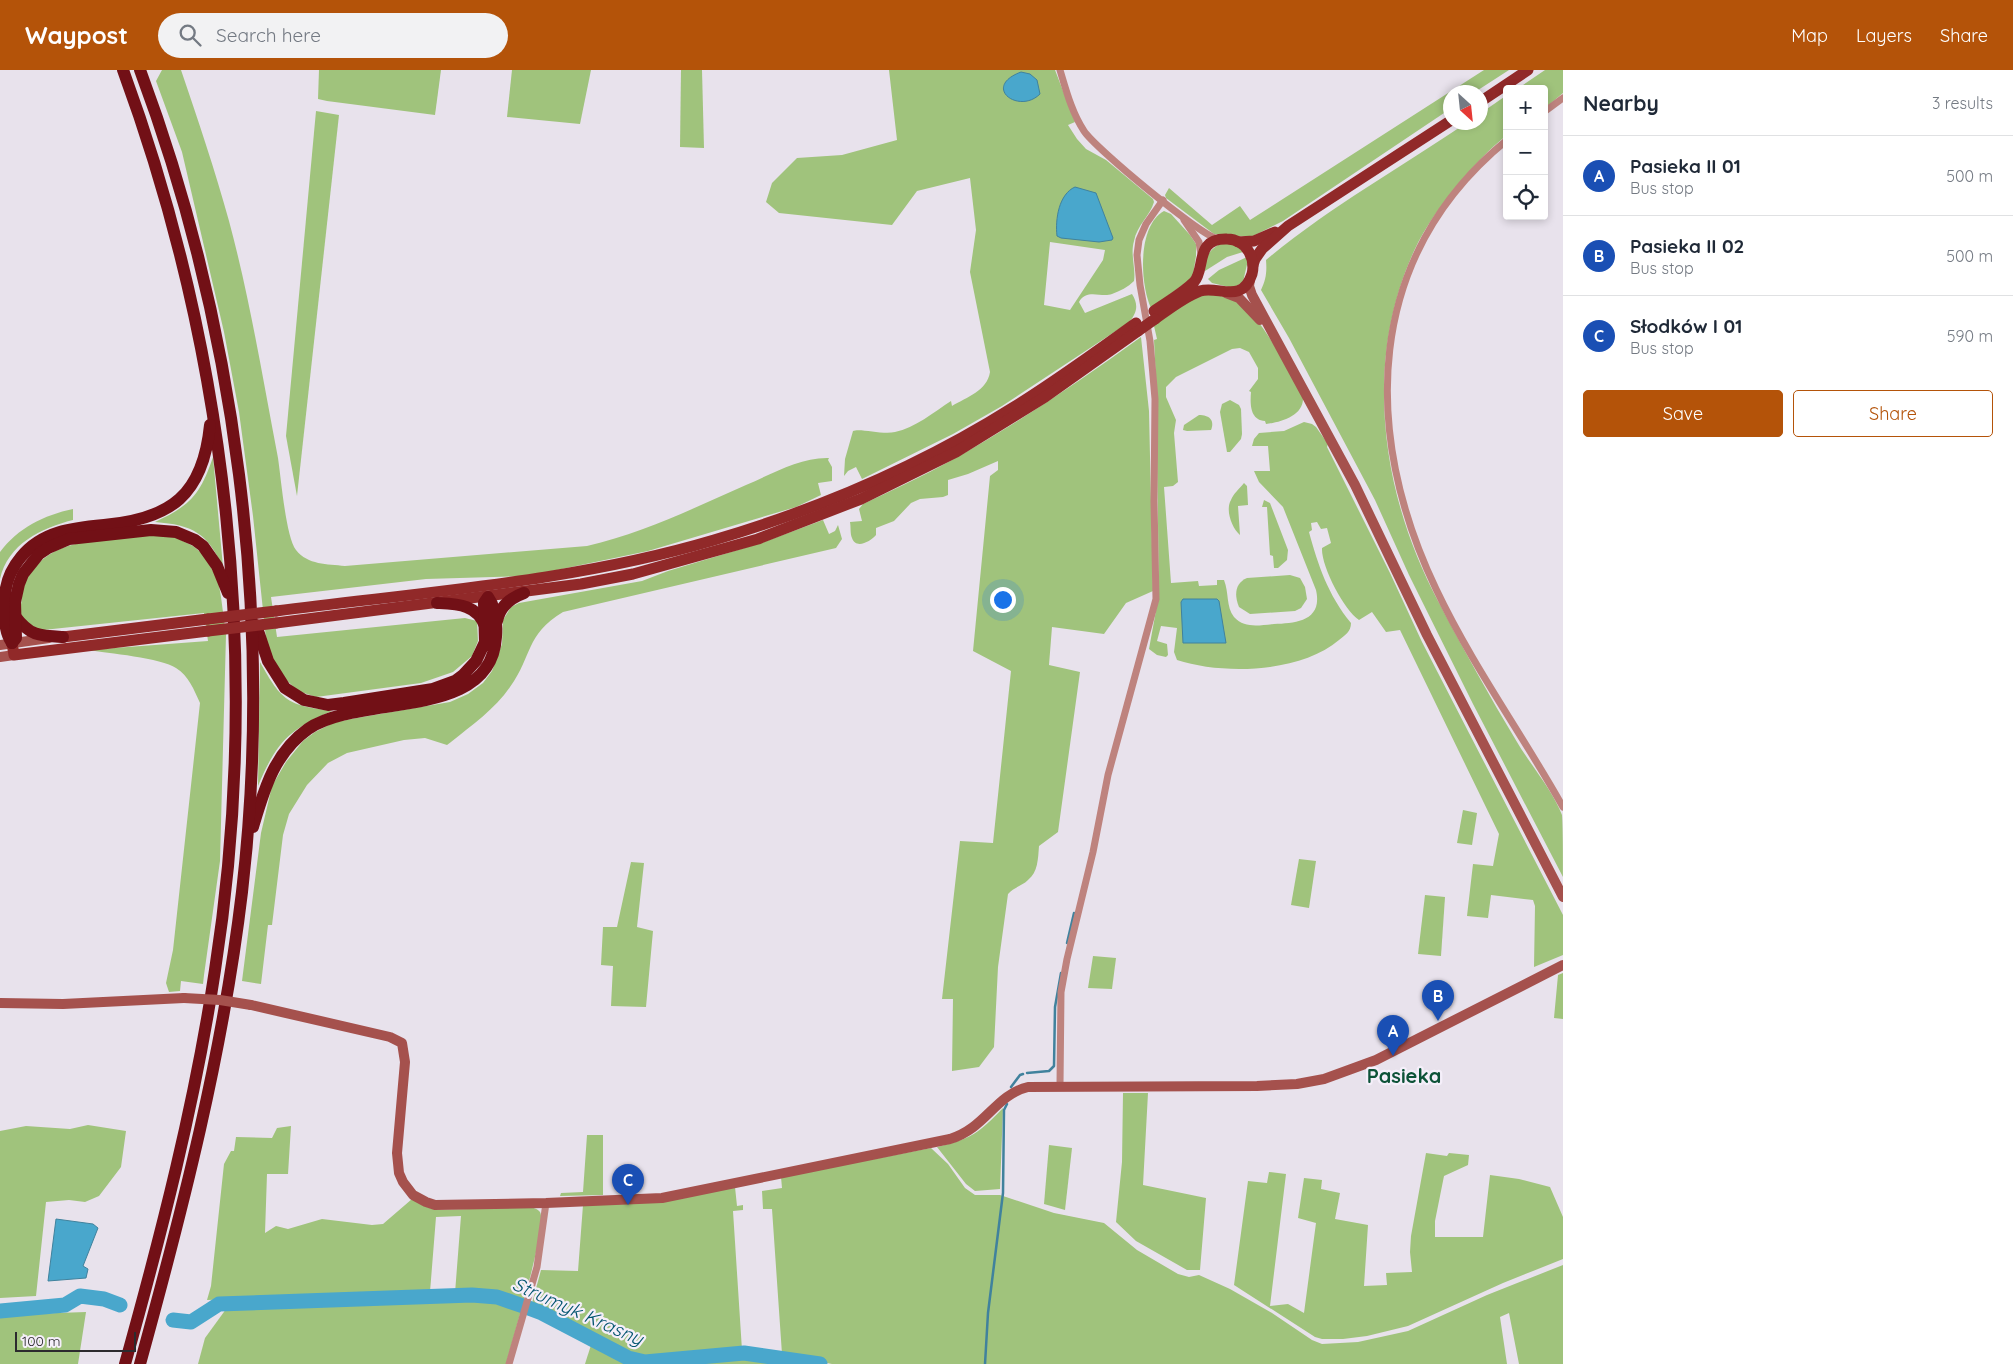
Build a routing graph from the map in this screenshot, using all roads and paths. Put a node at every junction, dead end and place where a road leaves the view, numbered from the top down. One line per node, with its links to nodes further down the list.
1 (123, 70): 22 (highway)
2 (140, 70): 23 (highway)
3 (1060, 70): 10 (street)
4 (1528, 70): 5 (main road)
5 (1488, 97)
6 (1563, 98): 7 (street)
7 (1548, 109)
8 (1443, 126): 12 (main road)
9 (1503, 144): 34 (street)
10 (1163, 200): 11 (street); 39 (street)
11 (1183, 218): 13 (street); 15 (street)
12 (1288, 226): 14 (main road); 16 (main road)
13 (1222, 239): 14 (main road); 15 (main road)
14 (1238, 242): 16 (main road)
15 (1200, 262): 18 (main road); 19 (main road)
16 (1253, 265): 17 (main road)
17 (1250, 279): 18 (main road); 21 (street)
18 (1221, 292): 19 (main road); 21 (street)
19 (1154, 315): 20 (main road)
20 (1137, 327): 24 (main road); 25 (main road)
21 (1271, 332): 36 (street)
22 (212, 404): 27 (highway); 28 (highway)
23 (249, 589): 29 (highway); 35 (highway)
24 (487, 591): 25 (main road); 26 (main road); 29 (highway); 31 (main road, bridge)
25 (524, 593): 29 (highway)
26 (437, 603): 29 (highway); 32 (main road, bridge)
27 (234, 612): 28 (highway); 41 (highway)
28 (10, 617): 30 (highway); 31 (highway); 32 (highway)
29 (491, 630): 35 (highway)
30 (0, 631)
31 (63, 637): 32 (street)
32 (9, 648): 33 (street)
33 (0, 657)
34 (1563, 807)
35 (246, 851): 42 (highway)
36 (1563, 897)
37 (1563, 965): 39 (street)
38 (0, 1003): 40 (street, bridge)
39 (1060, 1085): 40 (street)
40 (546, 1203): 43 (street)
41 (125, 1364)
42 (140, 1364)
43 (510, 1364)

